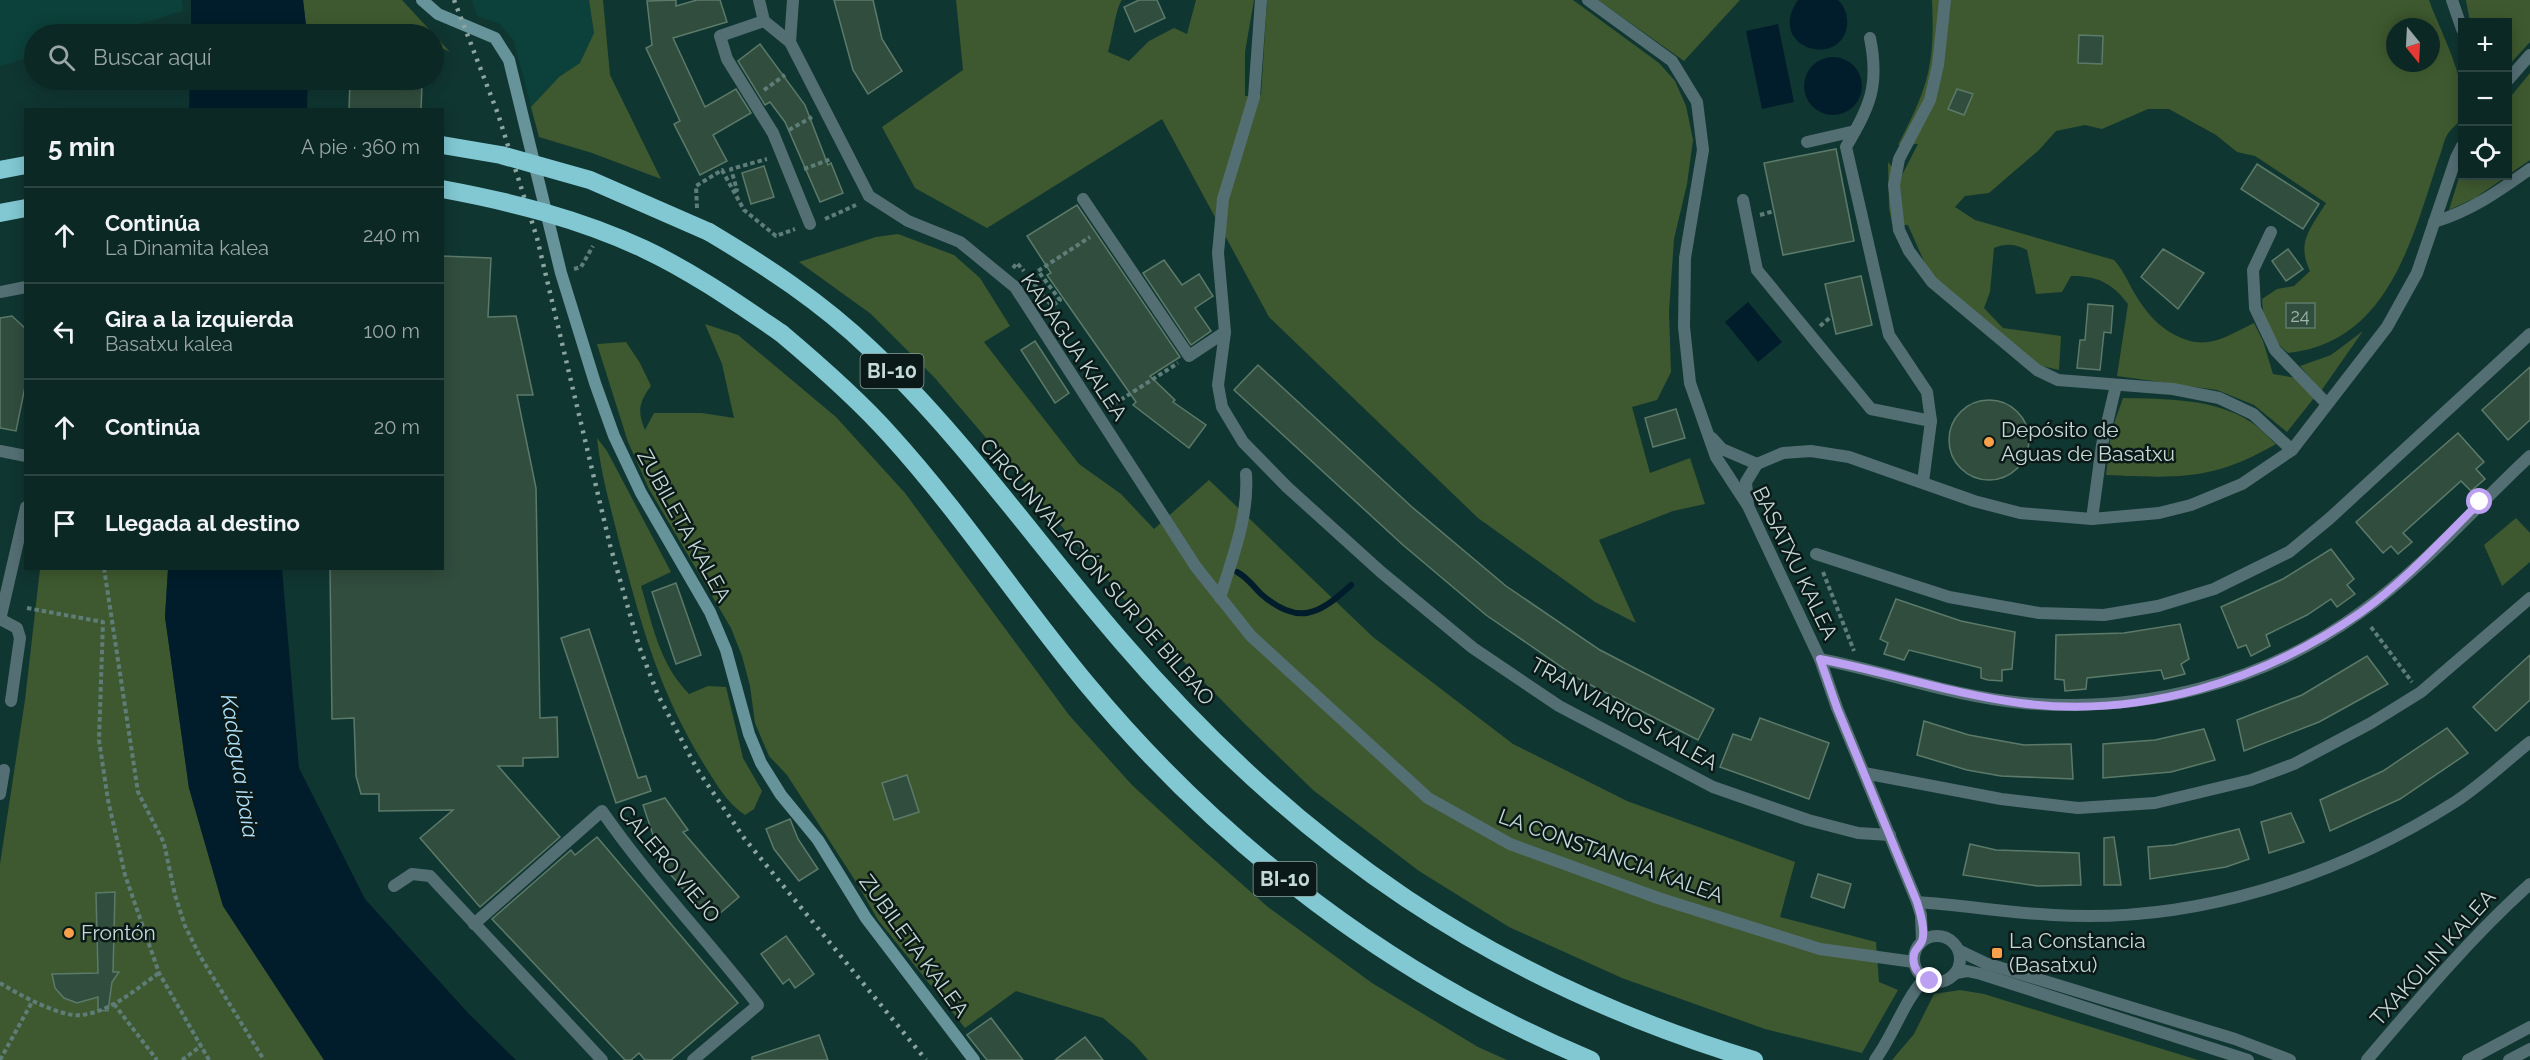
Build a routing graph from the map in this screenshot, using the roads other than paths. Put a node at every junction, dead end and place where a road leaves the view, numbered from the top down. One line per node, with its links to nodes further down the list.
1 (422, 0): 72 (street, ZUBILETA KALEA)
2 (759, 0): 9 (street)
3 (793, 0): 11 (street)
4 (1261, 0): 31 (street)
5 (1588, 0): 36 (street, BASATXU KALEA)
6 (1945, 0): 33 (street)
7 (2452, 0): 8 (street)
8 (2459, 18)
9 (764, 21): 11 (street); 27 (street)
10 (1870, 39): 14 (street)
11 (790, 42): 48 (street, KADAGUA KALEA)
12 (2530, 55): 13 (street)
13 (2512, 75)
14 (1855, 131): 15 (street); 35 (street)
15 (1807, 142)
16 (444, 145): 74 (highway, CIRCUNVALACIÓN SUR DE BILBAO / BI-10, bridge)
17 (2458, 155): 26 (street)
18 (24, 165): 20 (highway)
19 (2530, 169): 26 (street)
20 (0, 170)
21 (444, 189): 73 (highway, BI-10, bridge)
22 (1083, 199): 31 (street)
23 (1743, 200): 35 (street)
24 (24, 208): 25 (highway)
25 (0, 213)
26 (2434, 222): 34 (street)
27 (810, 224)
28 (2271, 232): 34 (street)
29 (24, 287): 30 (street)
30 (0, 292)
31 (1225, 332): 57 (street, TRANVIARIOS KALEA)
32 (2530, 334): 47 (street)
33 (2116, 385): 37 (street); 46 (street)
34 (2327, 404): 37 (street)
35 (1931, 416): 43 (street)
36 (1707, 433): 41 (street, BASATXU KALEA); 44 (street, BASATXU KALEA)
37 (2292, 450): 46 (street)
38 (0, 452): 39 (street)
39 (24, 456)
40 (2530, 456): 51 (street)
41 (1756, 464): 43 (street); 44 (street)
42 (1246, 474): 48 (street)
43 (1923, 482): 46 (street)
44 (1748, 506): 51 (street, BASATXU KALEA)
45 (24, 516): 50 (street)
46 (2092, 519)
47 (1816, 554)
48 (1220, 598): 65 (street, LA CONSTANCIA KALEA)
49 (2530, 598): 55 (street)
50 (0, 619): 52 (street)
51 (1820, 659): 55 (street, BASATXU KALEA)
52 (11, 701)
53 (2530, 742): 60 (street)
54 (4, 770): 56 (street)
55 (1864, 773): 57 (street, BASATXU KALEA)
56 (0, 794)
57 (1890, 835): 60 (street, BASATXU KALEA)
58 (2530, 884): 78 (street, TXAKOLIN KALEA)
59 (394, 886): 61 (street)
60 (1919, 909): 62 (street, BASATXU KALEA); 63 (street, BASATXU KALEA)
61 (474, 924): 70 (street); 71 (street, CALERO VIEJO)
62 (1943, 936): 63 (street); 64 (street)
63 (1922, 941): 65 (street)
64 (1960, 951): 66 (street); 77 (street)
65 (1914, 962): 67 (street)
66 (1956, 974): 67 (street); 76 (street)
67 (1924, 979): 75 (street)
68 (2530, 1028): 79 (street)
69 (2530, 1049): 80 (street)
70 (602, 1060)
71 (693, 1060)
72 (974, 1060)
73 (1591, 1060)
74 (1754, 1060)
75 (1875, 1060)
76 (2248, 1060)
77 (2290, 1060)
78 (2367, 1060)
79 (2468, 1060)
80 (2509, 1060)

